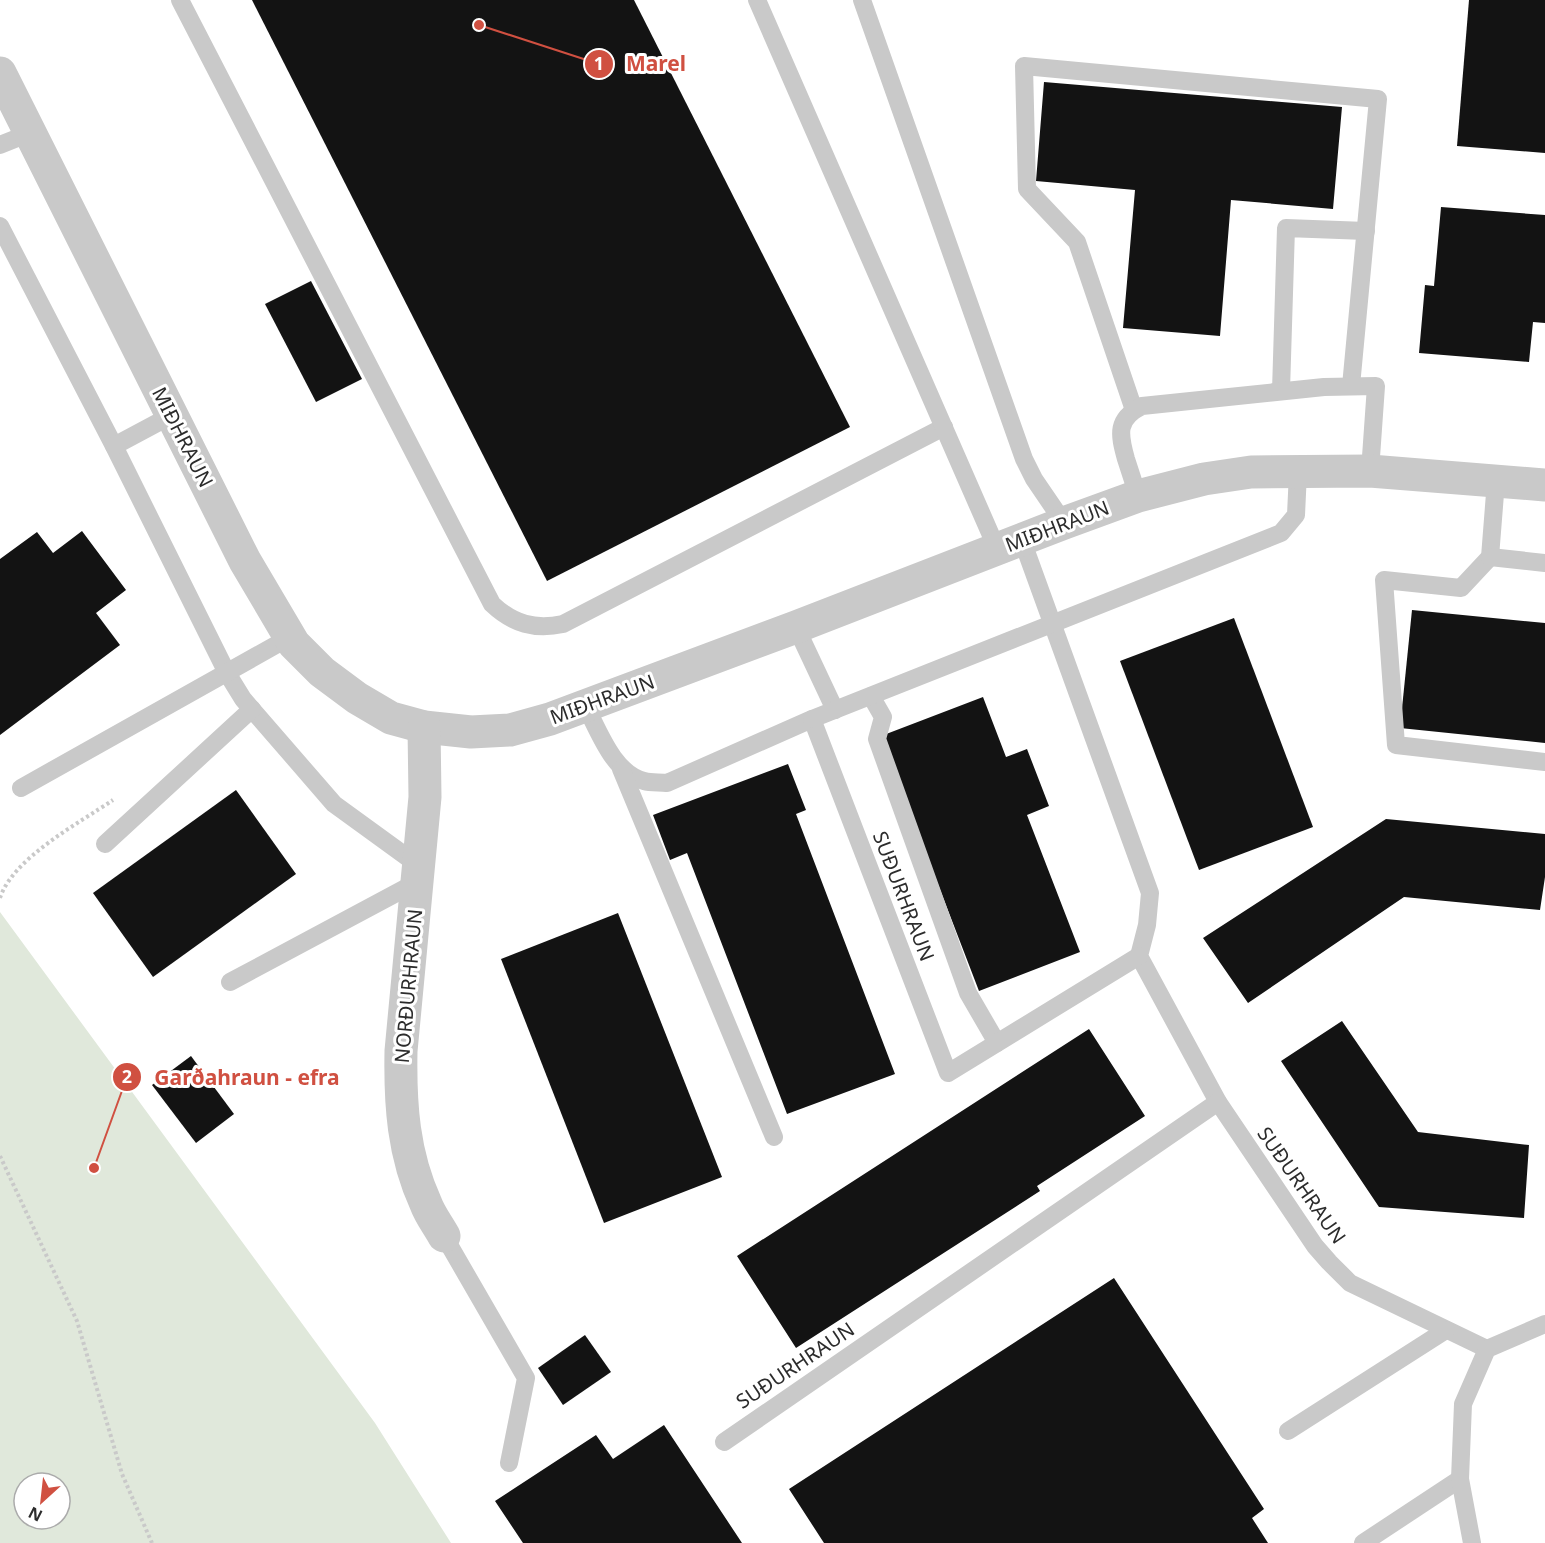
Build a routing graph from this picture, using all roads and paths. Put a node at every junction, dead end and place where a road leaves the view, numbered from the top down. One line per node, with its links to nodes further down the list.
1 (180, 0): 13 (lane)
2 (757, 0): 13 (lane)
3 (862, 0): 20 (lane)
4 (0, 73): 5 (street, MIÐHRAUN)
5 (30, 133): 6 (lane); 12 (street, MIÐHRAUN)
6 (0, 145)
7 (0, 226): 14 (lane)
8 (1366, 231): 9 (lane); 10 (lane); 11 (lane)
9 (1351, 386): 10 (lane); 15 (lane)
10 (1281, 392): 11 (lane)
11 (1134, 410): 19 (lane)
12 (171, 415): 14 (lane); 26 (street, MIÐHRAUN)
13 (944, 427): 21 (lane)
14 (114, 446): 27 (lane)
15 (1370, 471): 16 (street, MIÐHRAUN); 17 (street, MIÐHRAUN)
16 (1298, 472): 19 (street, MIÐHRAUN); 24 (lane)
17 (1496, 481): 18 (street, MIÐHRAUN); 22 (lane)
18 (1545, 485)
19 (1138, 496): 20 (street, MIÐHRAUN)
20 (1064, 523): 21 (street, MIÐHRAUN)
21 (1009, 544): 24 (lane); 25 (street, MIÐHRAUN)
22 (1490, 557): 23 (lane); 34 (lane)
23 (1545, 563)
24 (1053, 623): 28 (lane); 39 (lane)
25 (796, 627): 29 (street, MIÐHRAUN); 31 (lane)
26 (290, 637): 27 (lane); 33 (street, MIÐHRAUN)
27 (227, 673): 30 (lane); 36 (lane)
28 (871, 696): 31 (lane); 41 (lane)
29 (585, 705): 33 (street, MIÐHRAUN); 35 (lane)
30 (252, 709): 37 (lane); 38 (lane)
31 (835, 710): 32 (lane)
32 (812, 719): 35 (lane); 41 (lane, SUÐURHRAUN)
33 (424, 727): 38 (street, NORÐURHRAUN)
34 (1545, 762)
35 (621, 769): 43 (lane)
36 (21, 788)
37 (105, 844)
38 (418, 874): 40 (lane); 45 (street, NORÐURHRAUN)
39 (1139, 956): 41 (lane, SUÐURHRAUN); 42 (lane, SUÐURHRAUN)
40 (230, 982)
41 (997, 1043)
42 (1218, 1102): 47 (lane, SUÐURHRAUN); 50 (lane, SUÐURHRAUN)
43 (774, 1137)
44 (0, 1156): 53 (path)
45 (444, 1236): 51 (lane)
46 (1545, 1324): 48 (lane)
47 (1446, 1330): 48 (lane, SUÐURHRAUN); 49 (lane)
48 (1487, 1349): 52 (lane)
49 (1288, 1431)
50 (724, 1442)
51 (509, 1463)
52 (1460, 1479): 54 (lane); 55 (lane)
53 (152, 1543)
54 (1363, 1543)
55 (1472, 1543)

